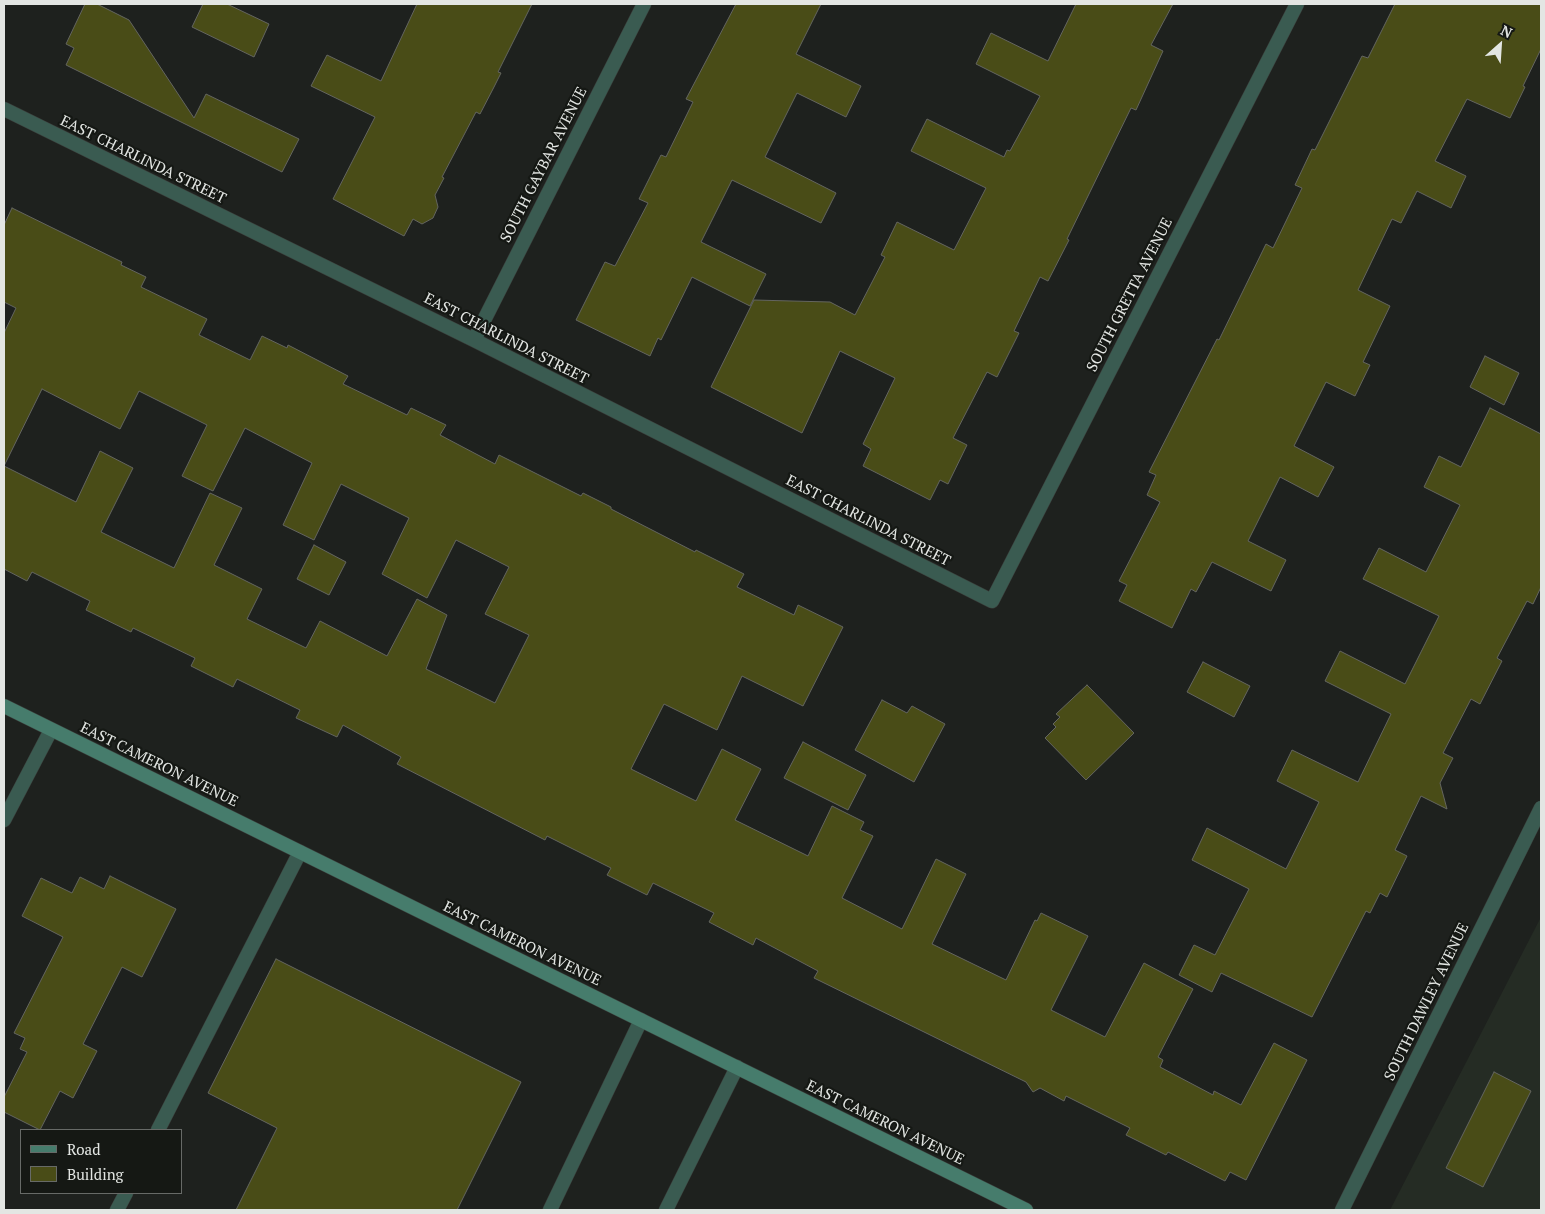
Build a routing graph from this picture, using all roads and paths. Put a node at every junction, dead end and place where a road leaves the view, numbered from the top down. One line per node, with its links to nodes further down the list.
1 (644, 4): 4 (street, SOUTH GAYBAR AVENUE)
2 (1297, 4): 5 (street, SOUTH GRETTA AVENUE)
3 (4, 109): 4 (street, EAST CHARLINDA STREET)
4 (474, 340): 5 (street, EAST CHARLINDA STREET)
5 (992, 601)
6 (4, 706): 7 (main road, EAST CAMERON AVENUE)
7 (51, 730): 9 (street); 10 (main road, EAST CAMERON AVENUE)
8 (1541, 808): 19 (street, SOUTH DAWLEY AVENUE)
9 (4, 820)
10 (300, 852): 11 (main road, EAST CAMERON AVENUE); 13 (street)
11 (641, 1020): 12 (main road, EAST CAMERON AVENUE); 16 (street)
12 (736, 1068): 17 (street); 18 (main road, EAST CAMERON AVENUE)
13 (159, 1129)
14 (125, 1194): 15 (street)
15 (117, 1210)
16 (550, 1210)
17 (666, 1210)
18 (1026, 1210)
19 (1342, 1210)

